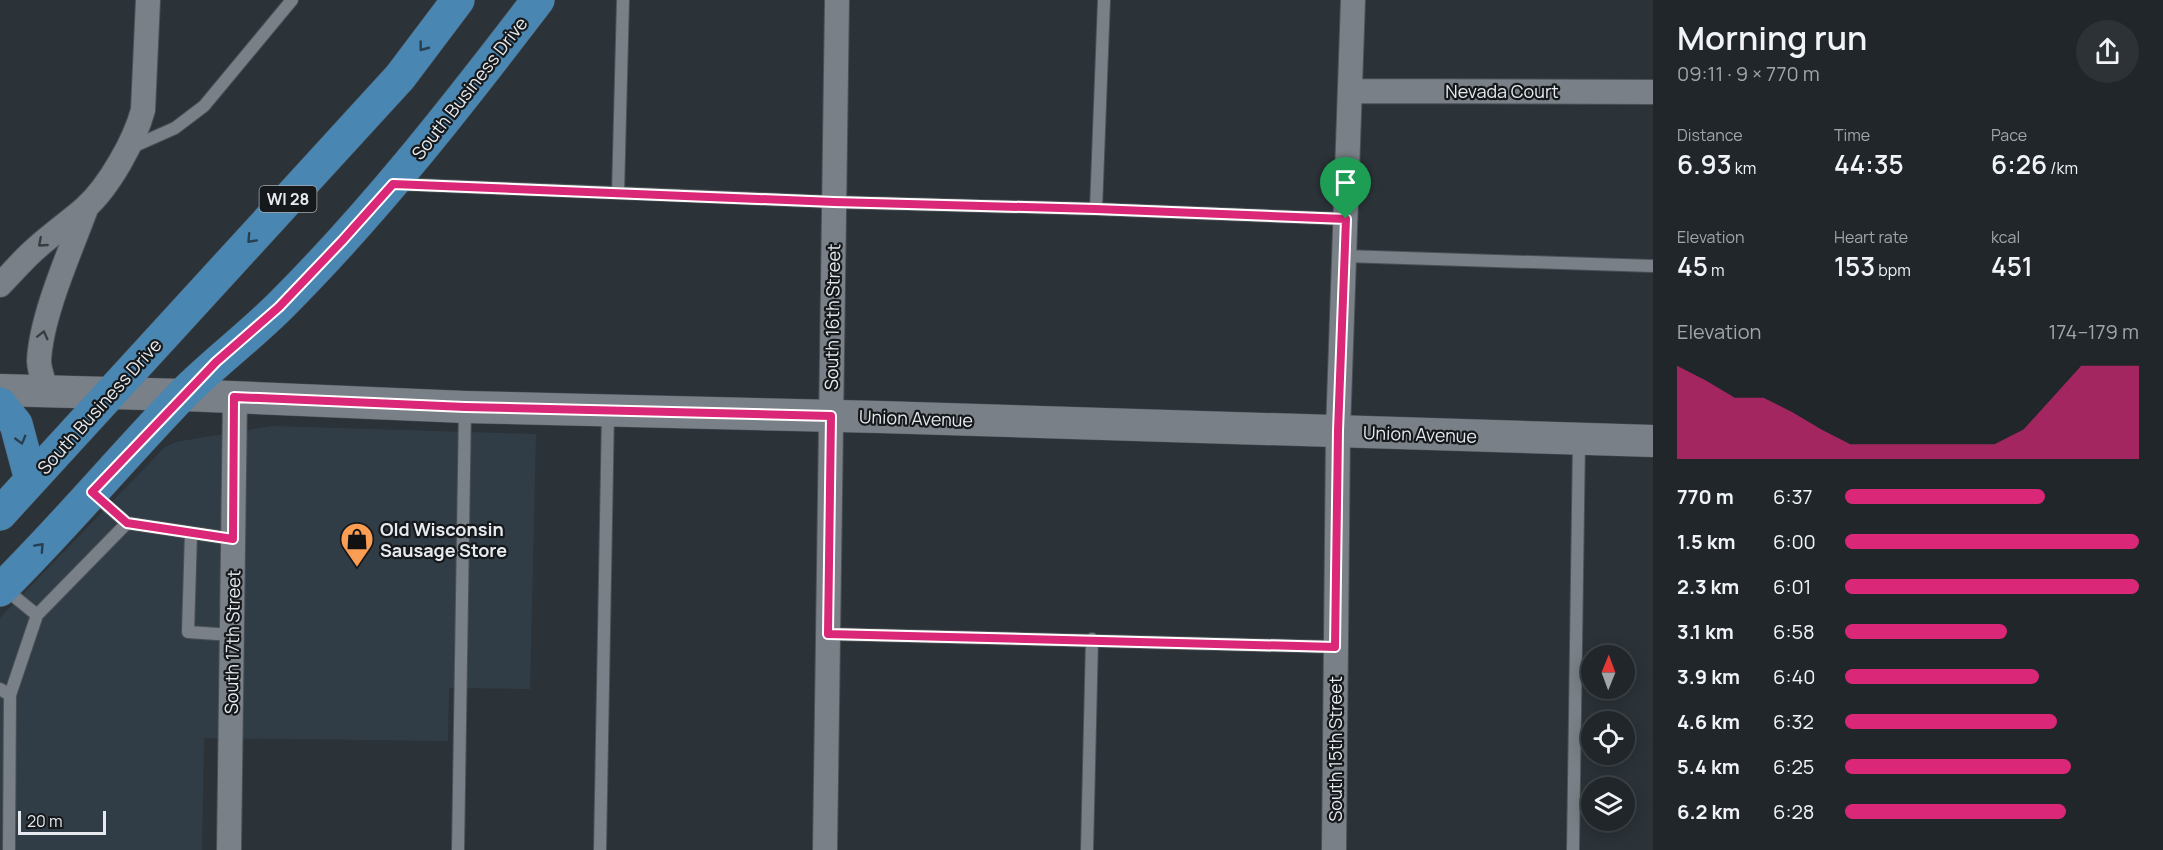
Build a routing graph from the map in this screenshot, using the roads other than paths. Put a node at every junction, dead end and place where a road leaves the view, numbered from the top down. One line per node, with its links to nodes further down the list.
1 (148, 0): 11 (street)
2 (292, 0): 11 (lane)
3 (458, 0): 23 (main road, South Business Drive / WI 28, one-way to 23)
4 (538, 0): 12 (main road, South Business Drive)
5 (622, 0): 13 (lane)
6 (837, 0): 14 (street, South 16th Street)
7 (1104, 0): 16 (lane)
8 (1353, 0): 9 (street, South 15th Street)
9 (1350, 91): 10 (street, Nevada Court); 17 (street, South 15th Street)
10 (1653, 92)
11 (127, 150): 15 (street)
12 (393, 184): 13 (lane); 24 (main road, South Business Drive)
13 (618, 193): 14 (lane)
14 (834, 202): 16 (lane); 29 (street, South 16th Street)
15 (87, 206): 20 (street, one-way to 20); 22 (street, one-way to 15)
16 (1096, 209): 17 (lane)
17 (1346, 219): 18 (street, South 15th Street)
18 (1344, 256): 19 (lane); 30 (street, South 15th Street)
19 (1653, 266)
20 (0, 285)
21 (0, 390): 22 (street, Union Avenue)
22 (47, 392): 23 (street, Union Avenue)
23 (110, 393): 24 (street, Union Avenue); 33 (main road, South Business Drive / WI 28)
24 (183, 395): 25 (street, Union Avenue); 34 (main road, South Business Drive)
25 (234, 397): 27 (street, Union Avenue); 38 (street, South 17th Street)
26 (0, 404): 33 (main road, one-way to 33)
27 (465, 407): 28 (street, Union Avenue); 48 (lane)
28 (608, 411): 29 (street, Union Avenue); 49 (lane)
29 (831, 416): 30 (street, Union Avenue); 41 (street, South 16th Street)
30 (1338, 431): 31 (street, Union Avenue); 44 (street, South 15th Street)
31 (1579, 439): 32 (street, Union Avenue); 53 (lane)
32 (1653, 441)
33 (32, 480): 35 (main road, South Business Drive / WI 28)
34 (92, 492): 36 (lane); 39 (main road, South Business Drive, one-way to 34)
35 (0, 514)
36 (127, 523): 37 (lane); 40 (lane)
37 (191, 533): 38 (lane); 42 (lane)
38 (233, 539): 42 (street, South 17th Street)
39 (2, 588): 40 (lane)
40 (37, 615): 45 (lane)
41 (828, 634): 43 (lane); 50 (street, South 16th Street)
42 (232, 635): 47 (street, South 17th Street)
43 (1092, 639): 44 (lane); 51 (lane)
44 (1335, 647): 52 (street, South 15th Street)
45 (5, 692): 46 (lane)
46 (9, 850)
47 (229, 850)
48 (458, 850)
49 (600, 850)
50 (825, 850)
51 (1087, 850)
52 (1334, 850)
53 (1573, 850)

